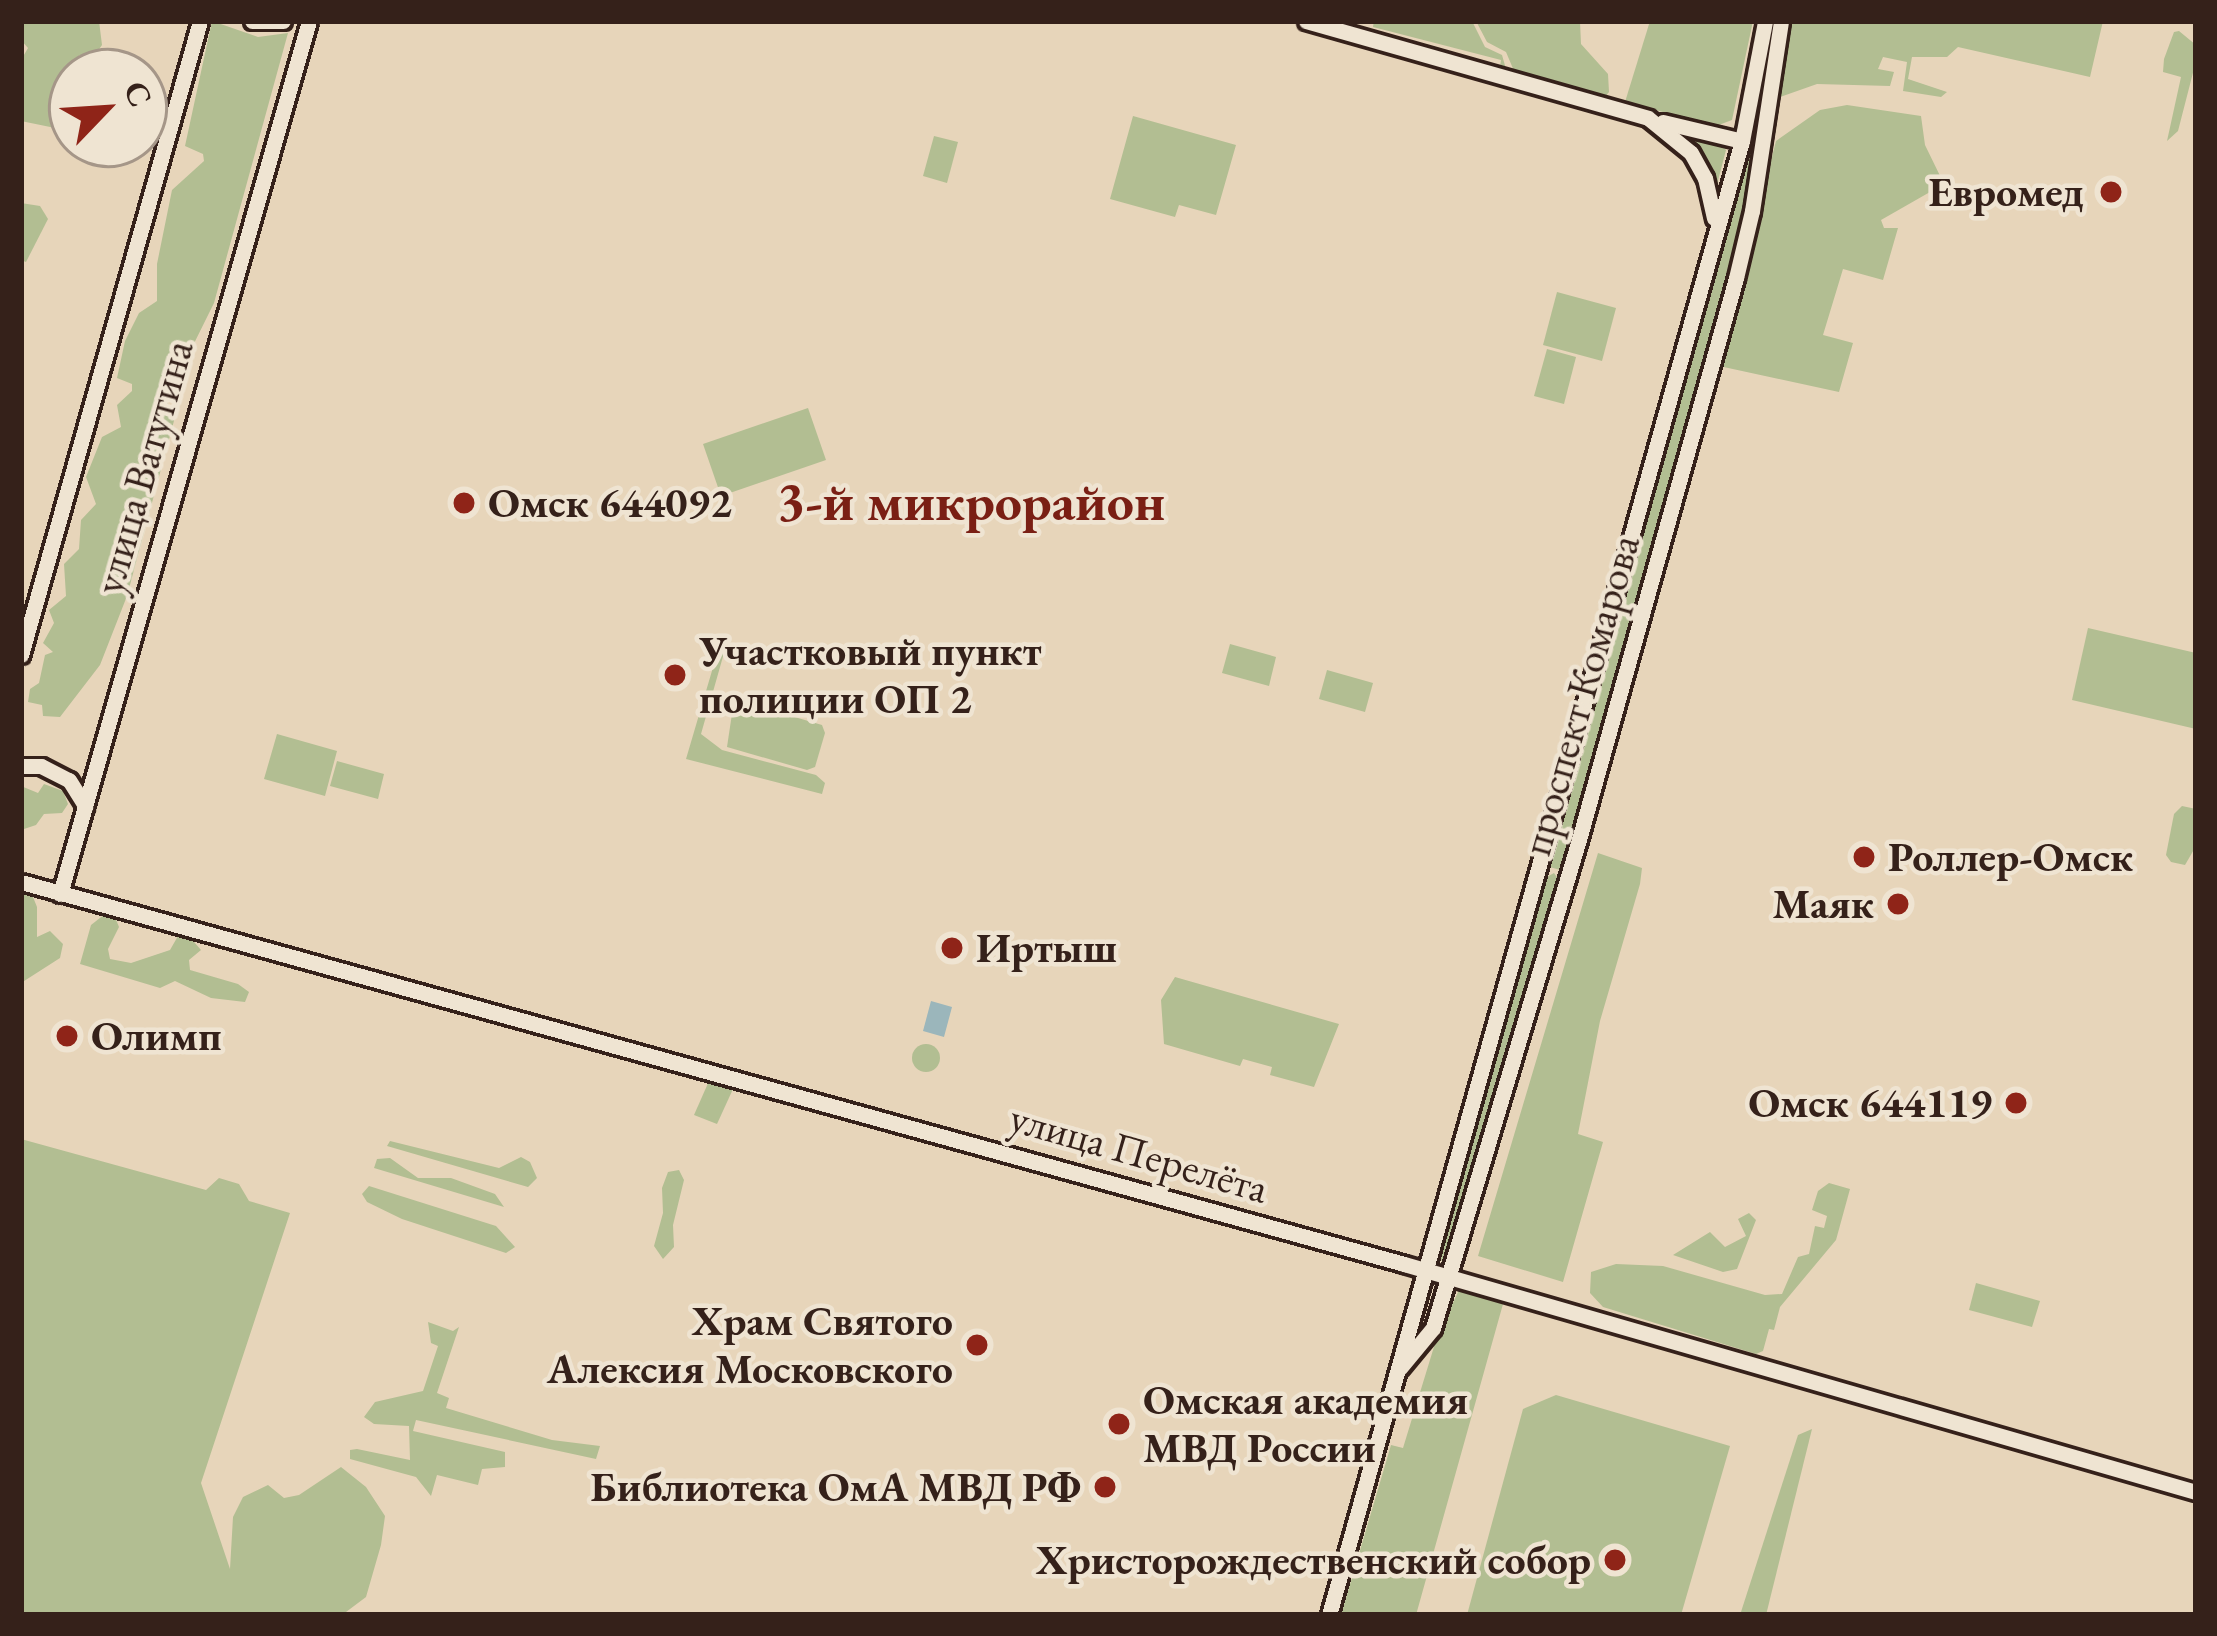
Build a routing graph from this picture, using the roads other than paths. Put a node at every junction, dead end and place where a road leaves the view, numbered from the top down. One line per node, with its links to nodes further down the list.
1 (200, 21): 13 (main road, улица Ватутина)
2 (252, 21): 3 (main road)
3 (283, 21)
4 (309, 21): 17 (main road, улица Ватутина)
5 (1306, 21): 8 (main road)
6 (1765, 21): 9 (main road, проспект Комарова)
7 (1781, 21): 12 (main road, проспект Комарова)
8 (1648, 118): 9 (main road); 10 (main road)
9 (1742, 141): 10 (main road, проспект Комарова)
10 (1715, 233): 11 (main road, проспект Комарова)
11 (1704, 268): 12 (main road); 14 (main road, проспект Комарова)
12 (1736, 278): 15 (main road, проспект Комарова)
13 (21, 655)
14 (1576, 727): 15 (main road); 18 (main road, проспект Комарова)
15 (1607, 737): 19 (main road, проспект Комарова)
16 (21, 766): 17 (main road)
17 (85, 806): 21 (main road, улица Ватутина)
18 (1536, 872): 19 (main road); 22 (main road, проспект Комарова)
19 (1567, 881): 23 (main road, проспект Комарова)
20 (21, 882): 21 (main road)
21 (60, 894): 22 (main road, улица Перелёта)
22 (1425, 1270): 23 (main road, улица Перелёта); 24 (main road, проспект Комарова)
23 (1450, 1277): 24 (main road, проспект Комарова); 25 (main road, улица Перелёта)
24 (1398, 1370): 26 (main road, проспект Комарова)
25 (2196, 1492)
26 (1330, 1615)

